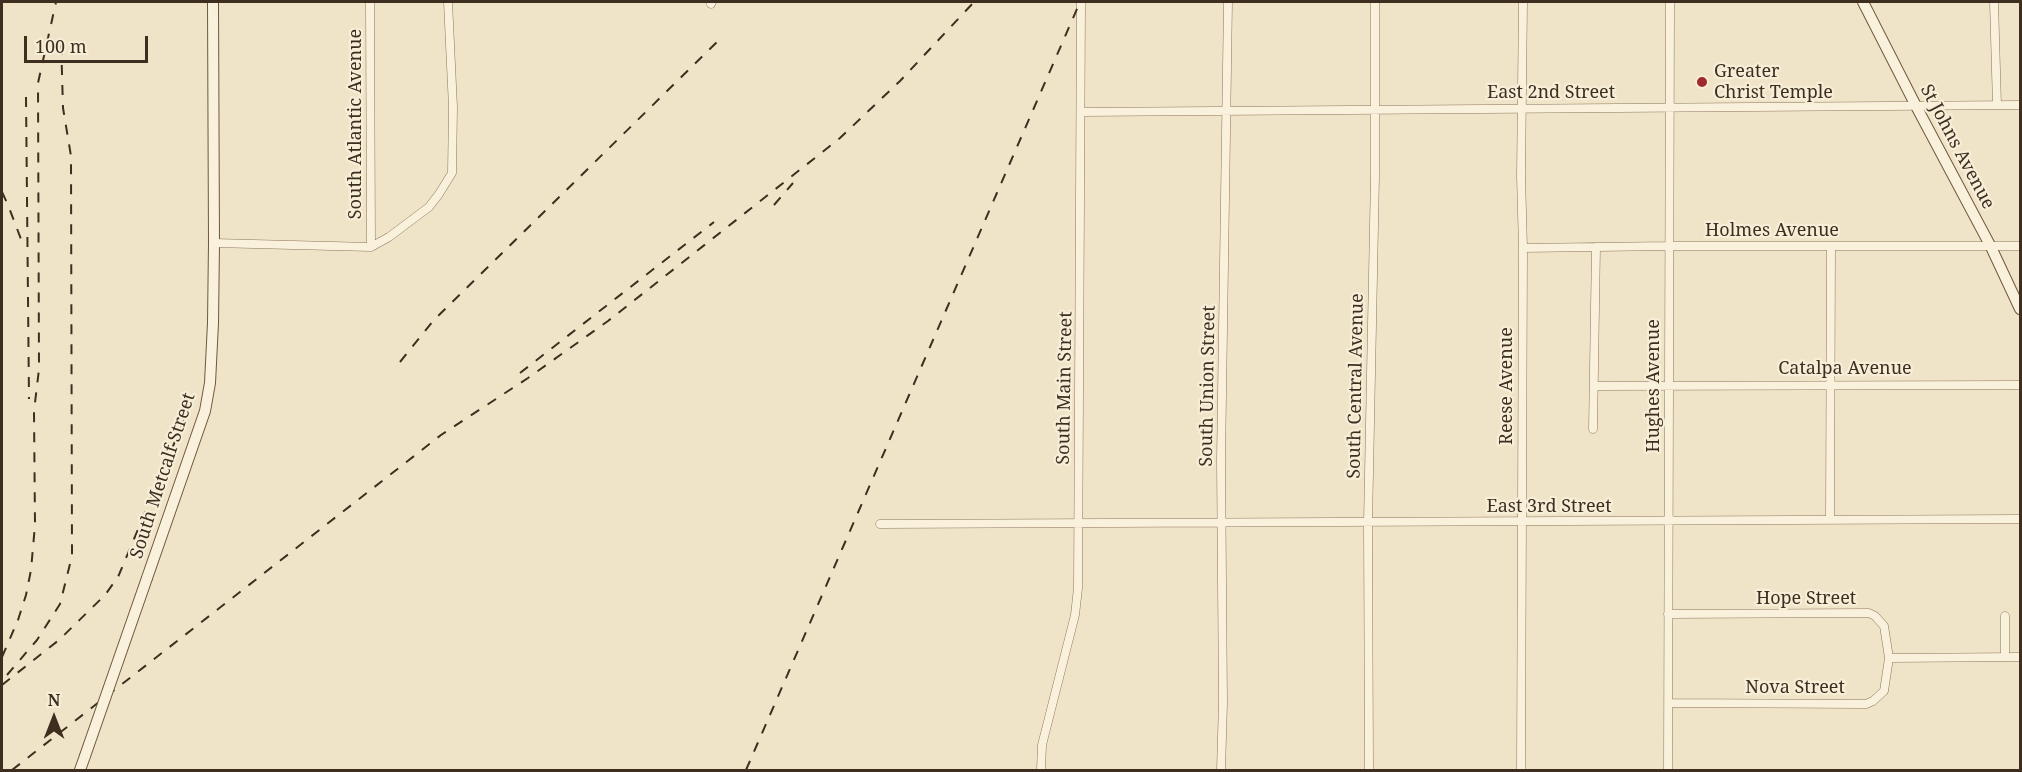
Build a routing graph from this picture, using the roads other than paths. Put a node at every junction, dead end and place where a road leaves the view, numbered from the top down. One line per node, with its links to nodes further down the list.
1 (213, 2): 19 (main road, South Metcalf Street)
2 (370, 2): 23 (street, South Atlantic Avenue)
3 (448, 2): 23 (street)
4 (1081, 2): 18 (street, South Main Street)
5 (1228, 2): 17 (street, South Union Street)
6 (1375, 2): 16 (street, South Central Avenue)
7 (1523, 2): 15 (street, Reese Avenue)
8 (1670, 2): 14 (street, Hughes Avenue)
9 (1863, 2): 13 (main road, St Johns Avenue)
10 (1994, 2): 11 (street)
11 (1997, 105): 12 (street, East 2nd Street); 13 (street, East 2nd Street)
12 (2020, 105)
13 (1916, 106): 14 (street, East 2nd Street); 25 (main road, St Johns Avenue)
14 (1670, 107): 15 (street, East 2nd Street); 20 (street, Hughes Avenue)
15 (1523, 108): 16 (street, East 2nd Street); 26 (street, Reese Avenue)
16 (1375, 109): 17 (street, East 2nd Street); 37 (street, South Central Avenue)
17 (1227, 110): 18 (street, East 2nd Street); 40 (street, South Union Street)
18 (1081, 112): 39 (street, South Main Street)
19 (214, 243): 23 (street); 47 (main road, South Metcalf Street, bridge)
20 (1669, 246): 21 (street, Holmes Avenue); 24 (street, Holmes Avenue); 29 (street, Hughes Avenue)
21 (1831, 246): 25 (street, Holmes Avenue); 28 (street)
22 (2020, 246): 25 (street, Holmes Avenue)
23 (371, 247)
24 (1596, 247): 26 (street, Holmes Avenue); 31 (street)
25 (1991, 247): 27 (main road, St Johns Avenue)
26 (1522, 248): 36 (street, Reese Avenue)
27 (2020, 309)
28 (1830, 384): 29 (street, Catalpa Avenue); 30 (street, Catalpa Avenue); 34 (street)
29 (1669, 385): 31 (street, Catalpa Avenue); 35 (street, Hughes Avenue)
30 (2020, 385)
31 (1594, 386): 32 (street)
32 (1593, 429)
33 (2020, 519): 34 (street, East 3rd Street)
34 (1830, 520): 35 (street, East 3rd Street)
35 (1669, 521): 36 (street, East 3rd Street); 41 (street, Hughes Avenue)
36 (1522, 522): 37 (street, East 3rd Street); 51 (street, Reese Avenue)
37 (1368, 523): 40 (street, East 3rd Street); 50 (street, South Central Avenue)
38 (880, 524): 39 (street, East 3rd Street)
39 (1078, 524): 40 (street, East 3rd Street); 48 (street, South Main Street)
40 (1221, 524): 49 (street, South Union Street)
41 (1668, 614): 45 (street, Hope Street); 46 (street, Hughes Avenue)
42 (2005, 616): 43 (street)
43 (2005, 657): 44 (street); 45 (street)
44 (2020, 657)
45 (1889, 658): 46 (street, Nova Street)
46 (1669, 703): 52 (street, Hughes Avenue)
47 (80, 771)
48 (1041, 771)
49 (1221, 771)
50 (1369, 771)
51 (1521, 771)
52 (1668, 771)

